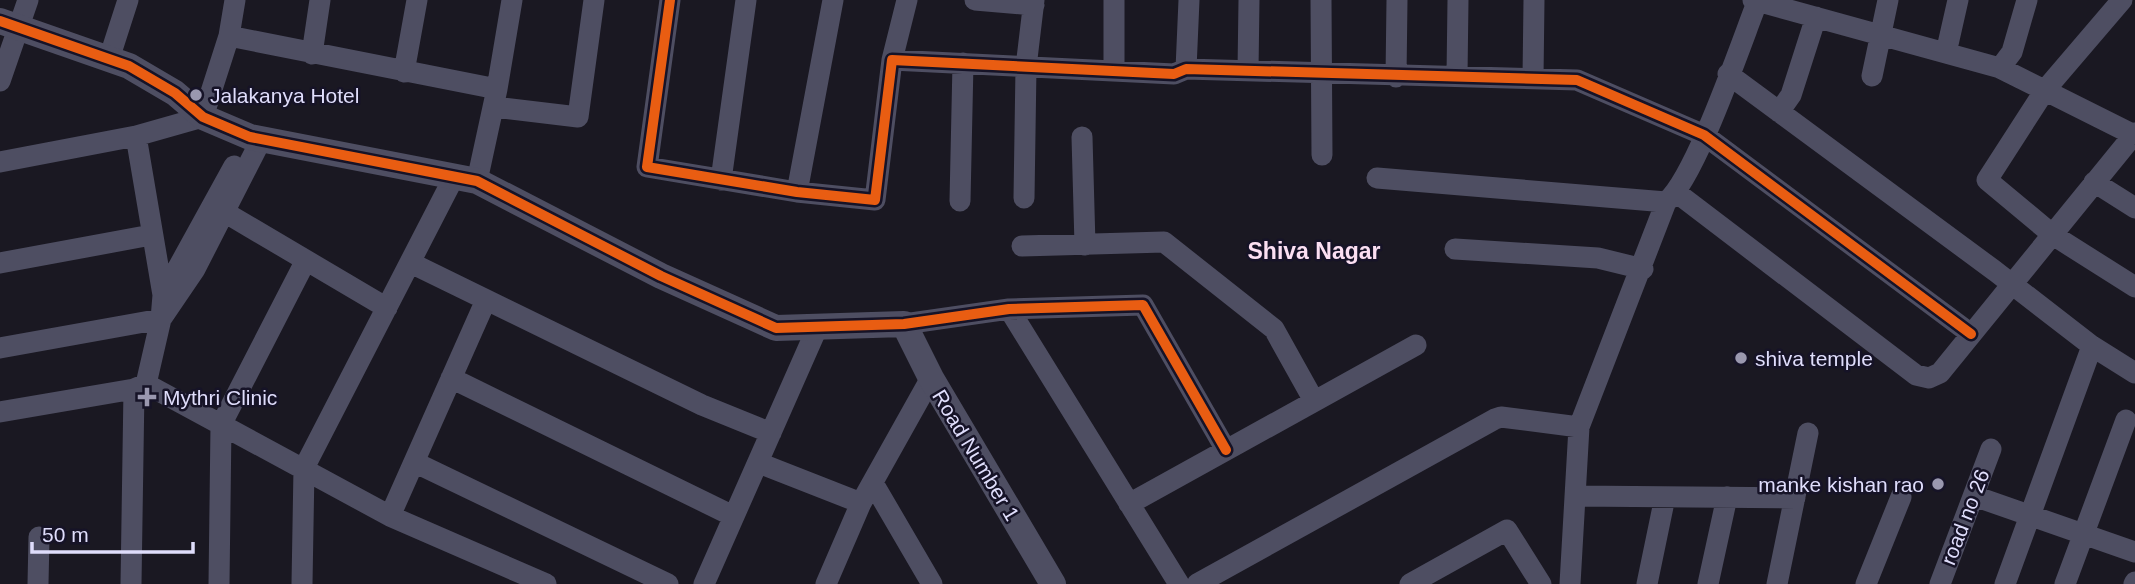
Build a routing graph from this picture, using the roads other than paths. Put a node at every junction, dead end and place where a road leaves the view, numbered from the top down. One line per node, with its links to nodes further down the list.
1 (28, 0): 27 (street)
2 (128, 0): 32 (street)
3 (235, 0): 29 (street)
4 (320, 0): 31 (street)
5 (417, 0): 40 (street)
6 (512, 0): 49 (street)
7 (594, 0): 49 (street)
8 (670, 0): 61 (street)
9 (746, 0): 61 (street)
10 (833, 0): 63 (street)
11 (907, 0): 33 (street)
12 (975, 0): 25 (street)
13 (1114, 0): 38 (street)
14 (1189, 0): 37 (street)
15 (1249, 0): 39 (street)
16 (1321, 0): 41 (street)
17 (1397, 0): 45 (street)
18 (1458, 0): 43 (street)
19 (1534, 0): 46 (street)
20 (1756, 0): 26 (street); 42 (street)
21 (1888, 0): 28 (street)
22 (1958, 0): 30 (street)
23 (2026, 0): 36 (street)
24 (2122, 0): 48 (street)
25 (1034, 3): 35 (street)
26 (1816, 17): 28 (street); 50 (street)
27 (9, 24): 32 (street); 47 (street)
28 (1881, 35): 30 (street); 44 (street)
29 (229, 36): 31 (street); 51 (street)
30 (1946, 53): 36 (street)
31 (312, 54): 40 (street)
32 (109, 60): 51 (street)
33 (892, 60): 34 (street); 63 (street)
34 (963, 63): 35 (street); 66 (street)
35 (1026, 67): 38 (street); 64 (street)
36 (2000, 68): 48 (street)
37 (1186, 69): 38 (street); 39 (street)
38 (1114, 70)
39 (1248, 71): 41 (street)
40 (404, 72): 49 (street)
41 (1321, 74): 45 (street); 57 (street)
42 (1728, 74): 50 (street); 53 (street)
43 (1457, 75): 45 (street); 46 (street)
44 (1872, 76)
45 (1396, 77)
46 (1533, 78): 53 (street)
47 (0, 81)
48 (2045, 90): 52 (street); 70 (street)
49 (496, 98): 60 (street)
50 (1779, 111): 78 (street)
51 (204, 117): 54 (street); 56 (street)
52 (2134, 133): 62 (street)
53 (1704, 135): 65 (street); 87 (street)
54 (136, 136): 58 (street); 69 (street)
55 (1082, 137): 71 (street)
56 (256, 138): 60 (street); 68 (street); 80 (street)
57 (1322, 155)
58 (0, 162)
59 (1377, 178): 65 (street)
60 (465, 179): 76 (street); 86 (street)
61 (721, 180): 63 (street)
62 (2094, 182): 67 (street); 70 (street)
63 (797, 192)
64 (1024, 198)
65 (1672, 198): 77 (street); 87 (street)
66 (960, 201)
67 (2135, 208)
68 (226, 214): 74 (street); 84 (street)
69 (151, 235): 75 (street); 80 (street)
70 (2053, 235): 78 (street); 79 (street)
71 (1085, 244): 72 (street); 95 (street)
72 (1022, 246)
73 (1455, 249): 77 (street)
74 (305, 262): 82 (street); 98 (street)
75 (0, 263)
76 (411, 263): 81 (street); 82 (street)
77 (1643, 269): 99 (street)
78 (2011, 284): 87 (street); 89 (street)
79 (2135, 287)
80 (163, 295): 84 (street)
81 (486, 300): 92 (street); 100 (street)
82 (387, 308): 106 (street)
83 (1009, 309): 85 (street); 103 (street); 115 (street)
84 (161, 319): 90 (street); 94 (street)
85 (904, 324): 86 (street); 93 (street, Road Number 1)
86 (818, 326): 100 (street)
87 (1971, 334)
88 (1416, 345): 95 (street)
89 (2092, 346): 91 (street); 116 (street)
90 (0, 348)
91 (2135, 373)
92 (451, 378): 104 (street); 118 (street)
93 (930, 378): 107 (street); 132 (street, Road Number 1)
94 (140, 387): 96 (street); 98 (street); 124 (street)
95 (1313, 399): 103 (street)
96 (0, 412)
97 (2126, 420): 119 (street)
98 (221, 425): 106 (street); 125 (street)
99 (1579, 427): 108 (street); 134 (street)
100 (771, 433): 105 (street)
101 (1808, 433): 113 (street)
102 (1991, 449): 109 (street, road no 26)
103 (1226, 450): 115 (street)
104 (414, 462): 117 (street); 128 (street)
105 (760, 463): 114 (street); 118 (street)
106 (304, 468): 117 (street); 126 (street)
107 (873, 483): 114 (street); 131 (street)
108 (1575, 496): 110 (street); 137 (street)
109 (1974, 496): 116 (street); 142 (street, road no 26)
110 (1665, 497): 111 (street); 138 (street)
111 (1727, 497): 113 (street); 139 (street)
112 (1901, 497): 141 (street)
113 (1796, 498): 140 (street)
114 (861, 503): 130 (street)
115 (1129, 505): 133 (street)
116 (2031, 514): 119 (street); 143 (street)
117 (390, 516): 122 (street)
118 (733, 516): 129 (street)
119 (2082, 533): 121 (street); 144 (street)
120 (39, 537): 123 (street)
121 (2135, 552)
122 (502, 576): 127 (street)
123 (38, 584)
124 (131, 584)
125 (219, 584)
126 (302, 584)
127 (546, 584)
128 (668, 584)
129 (704, 584)
130 (826, 584)
131 (932, 584)
132 (1054, 584)
133 (1179, 584)
134 (1197, 584)
135 (1410, 584): 136 (street)
136 (1541, 584)
137 (1570, 584)
138 (1647, 584)
139 (1708, 584)
140 (1777, 584)
141 (1866, 584)
142 (1940, 584)
143 (2005, 584)
144 (2065, 584)

